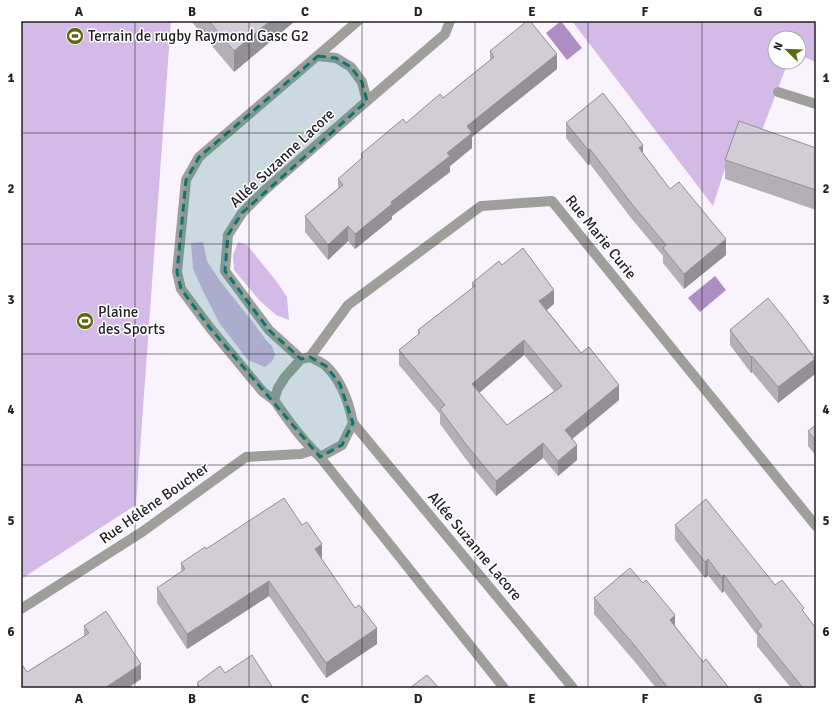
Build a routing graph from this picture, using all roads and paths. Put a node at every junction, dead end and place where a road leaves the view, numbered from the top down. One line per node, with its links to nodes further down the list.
1 (358, 21): 3 (street)
2 (450, 21): 5 (street, Allée Suzanne Lacore)
3 (318, 56): 5 (street); 8 (street)
4 (778, 92): 6 (street)
5 (367, 101): 7 (street, Allée Suzanne Lacore)
6 (816, 104)
7 (305, 358): 8 (street); 9 (street); 11 (street, Rue Marie Curie)
8 (274, 400): 10 (street)
9 (353, 423): 10 (street); 14 (street, Allée Suzanne Lacore)
10 (316, 454): 12 (street, Rue Hélène Boucher); 13 (street)
11 (816, 526)
12 (21, 609)
13 (504, 688)
14 (573, 688)

